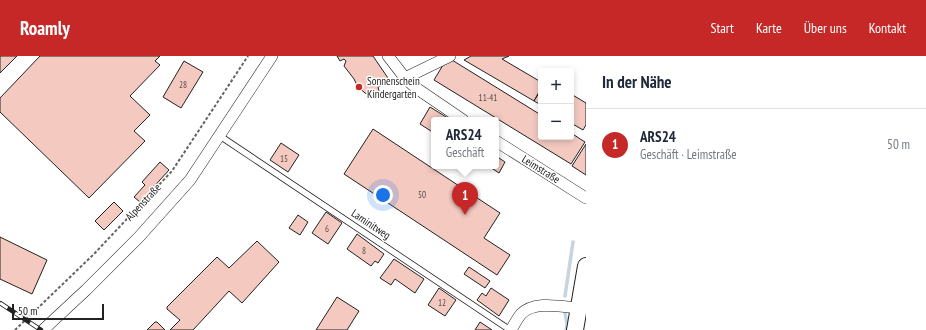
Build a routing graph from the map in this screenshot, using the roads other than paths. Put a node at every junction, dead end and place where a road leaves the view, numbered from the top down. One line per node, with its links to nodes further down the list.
1 (272, 56): 6 (street, Alpenstraße)
2 (388, 56): 4 (street)
3 (450, 56): 4 (street)
4 (405, 78): 5 (street)
5 (458, 117)
6 (220, 136): 11 (street, Alpenstraße); 12 (lane, Laminitweg)
7 (499, 143): 8 (street, Leimstraße)
8 (586, 198)
9 (586, 266): 10 (street)
10 (578, 319): 12 (street)
11 (43, 330)
12 (510, 330)

